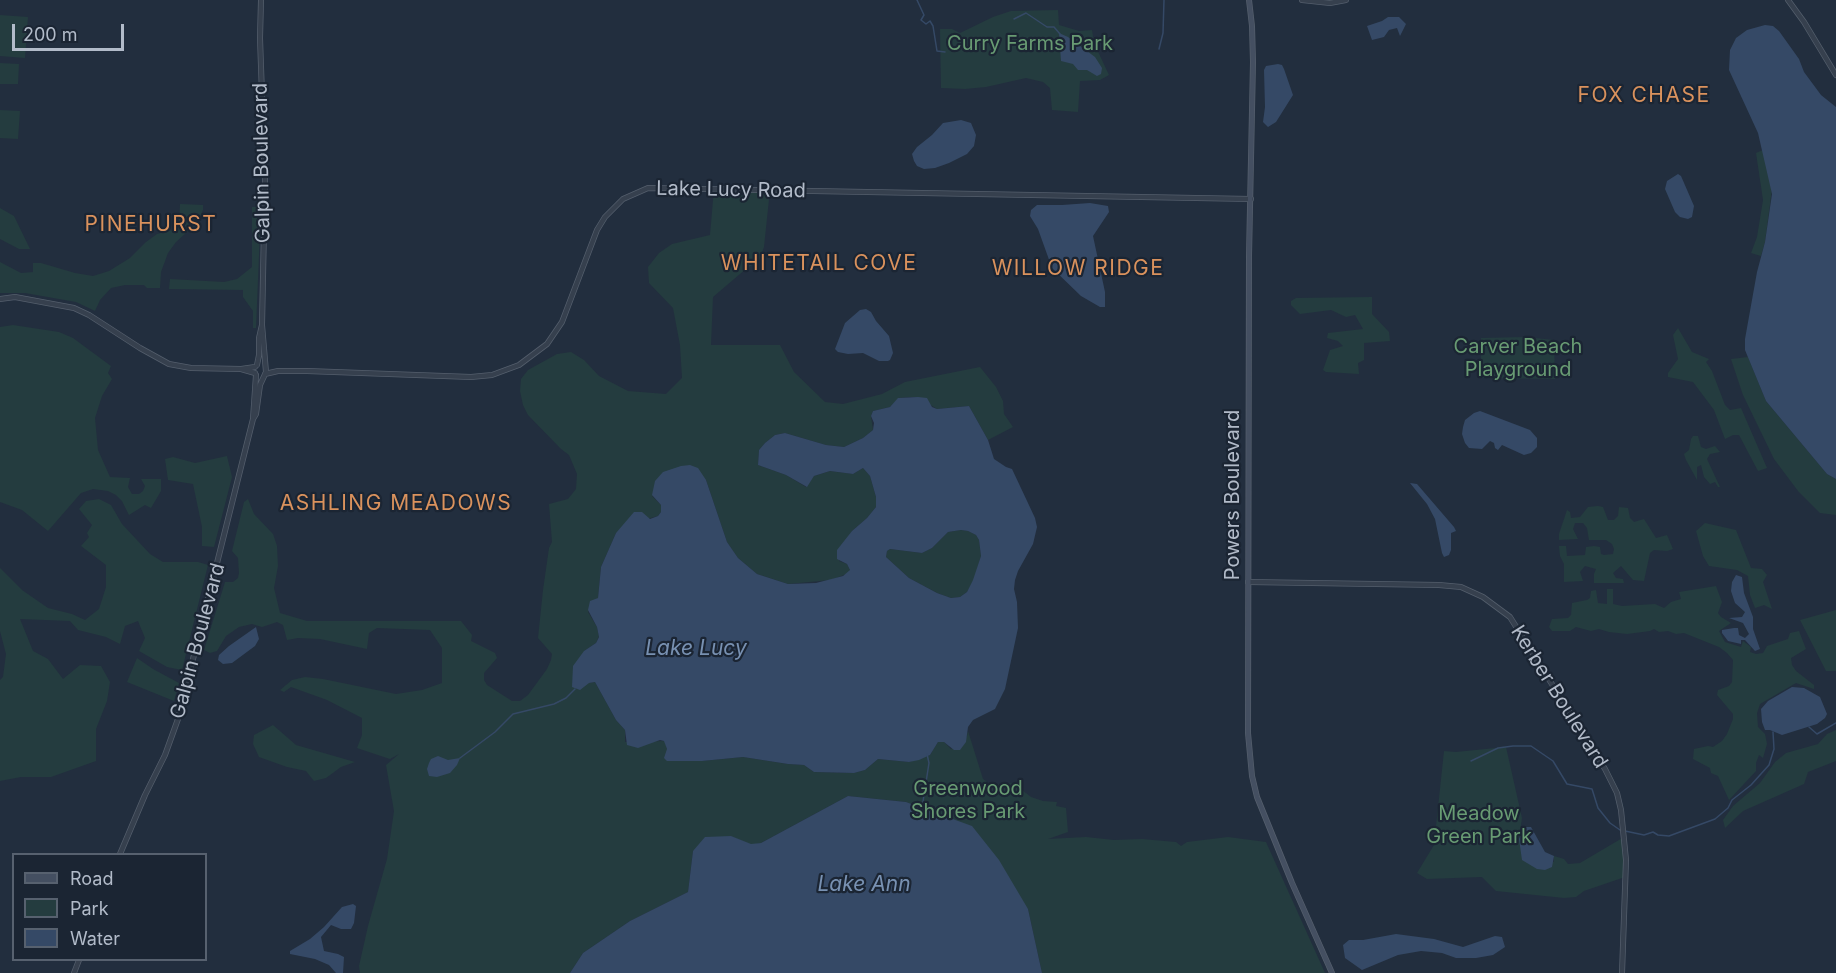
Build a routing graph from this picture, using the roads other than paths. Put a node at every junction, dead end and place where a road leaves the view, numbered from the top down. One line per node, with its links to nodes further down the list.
1 (261, 0): 9 (street, Galpin Boulevard)
2 (1249, 0): 7 (main road, Powers Boulevard)
3 (1302, 0): 4 (street)
4 (1346, 0)
5 (1788, 0): 6 (street)
6 (1836, 75)
7 (1251, 199): 12 (street, Lake Lucy Road); 15 (main road, Powers Boulevard)
8 (0, 299): 11 (street)
9 (262, 325): 10 (street, Galpin Boulevard); 12 (street, Galpin Boulevard)
10 (256, 366): 11 (street); 12 (street); 13 (street, Galpin Boulevard)
11 (241, 369): 13 (street)
12 (265, 371): 13 (street); 14 (street, Galpin Boulevard)
13 (256, 374): 14 (street, Galpin Boulevard)
14 (253, 419): 16 (street, Galpin Boulevard)
15 (1248, 582): 17 (main road, Powers Boulevard); 18 (street, Kerber Boulevard)
16 (121, 853)
17 (1332, 973)
18 (1622, 973)

